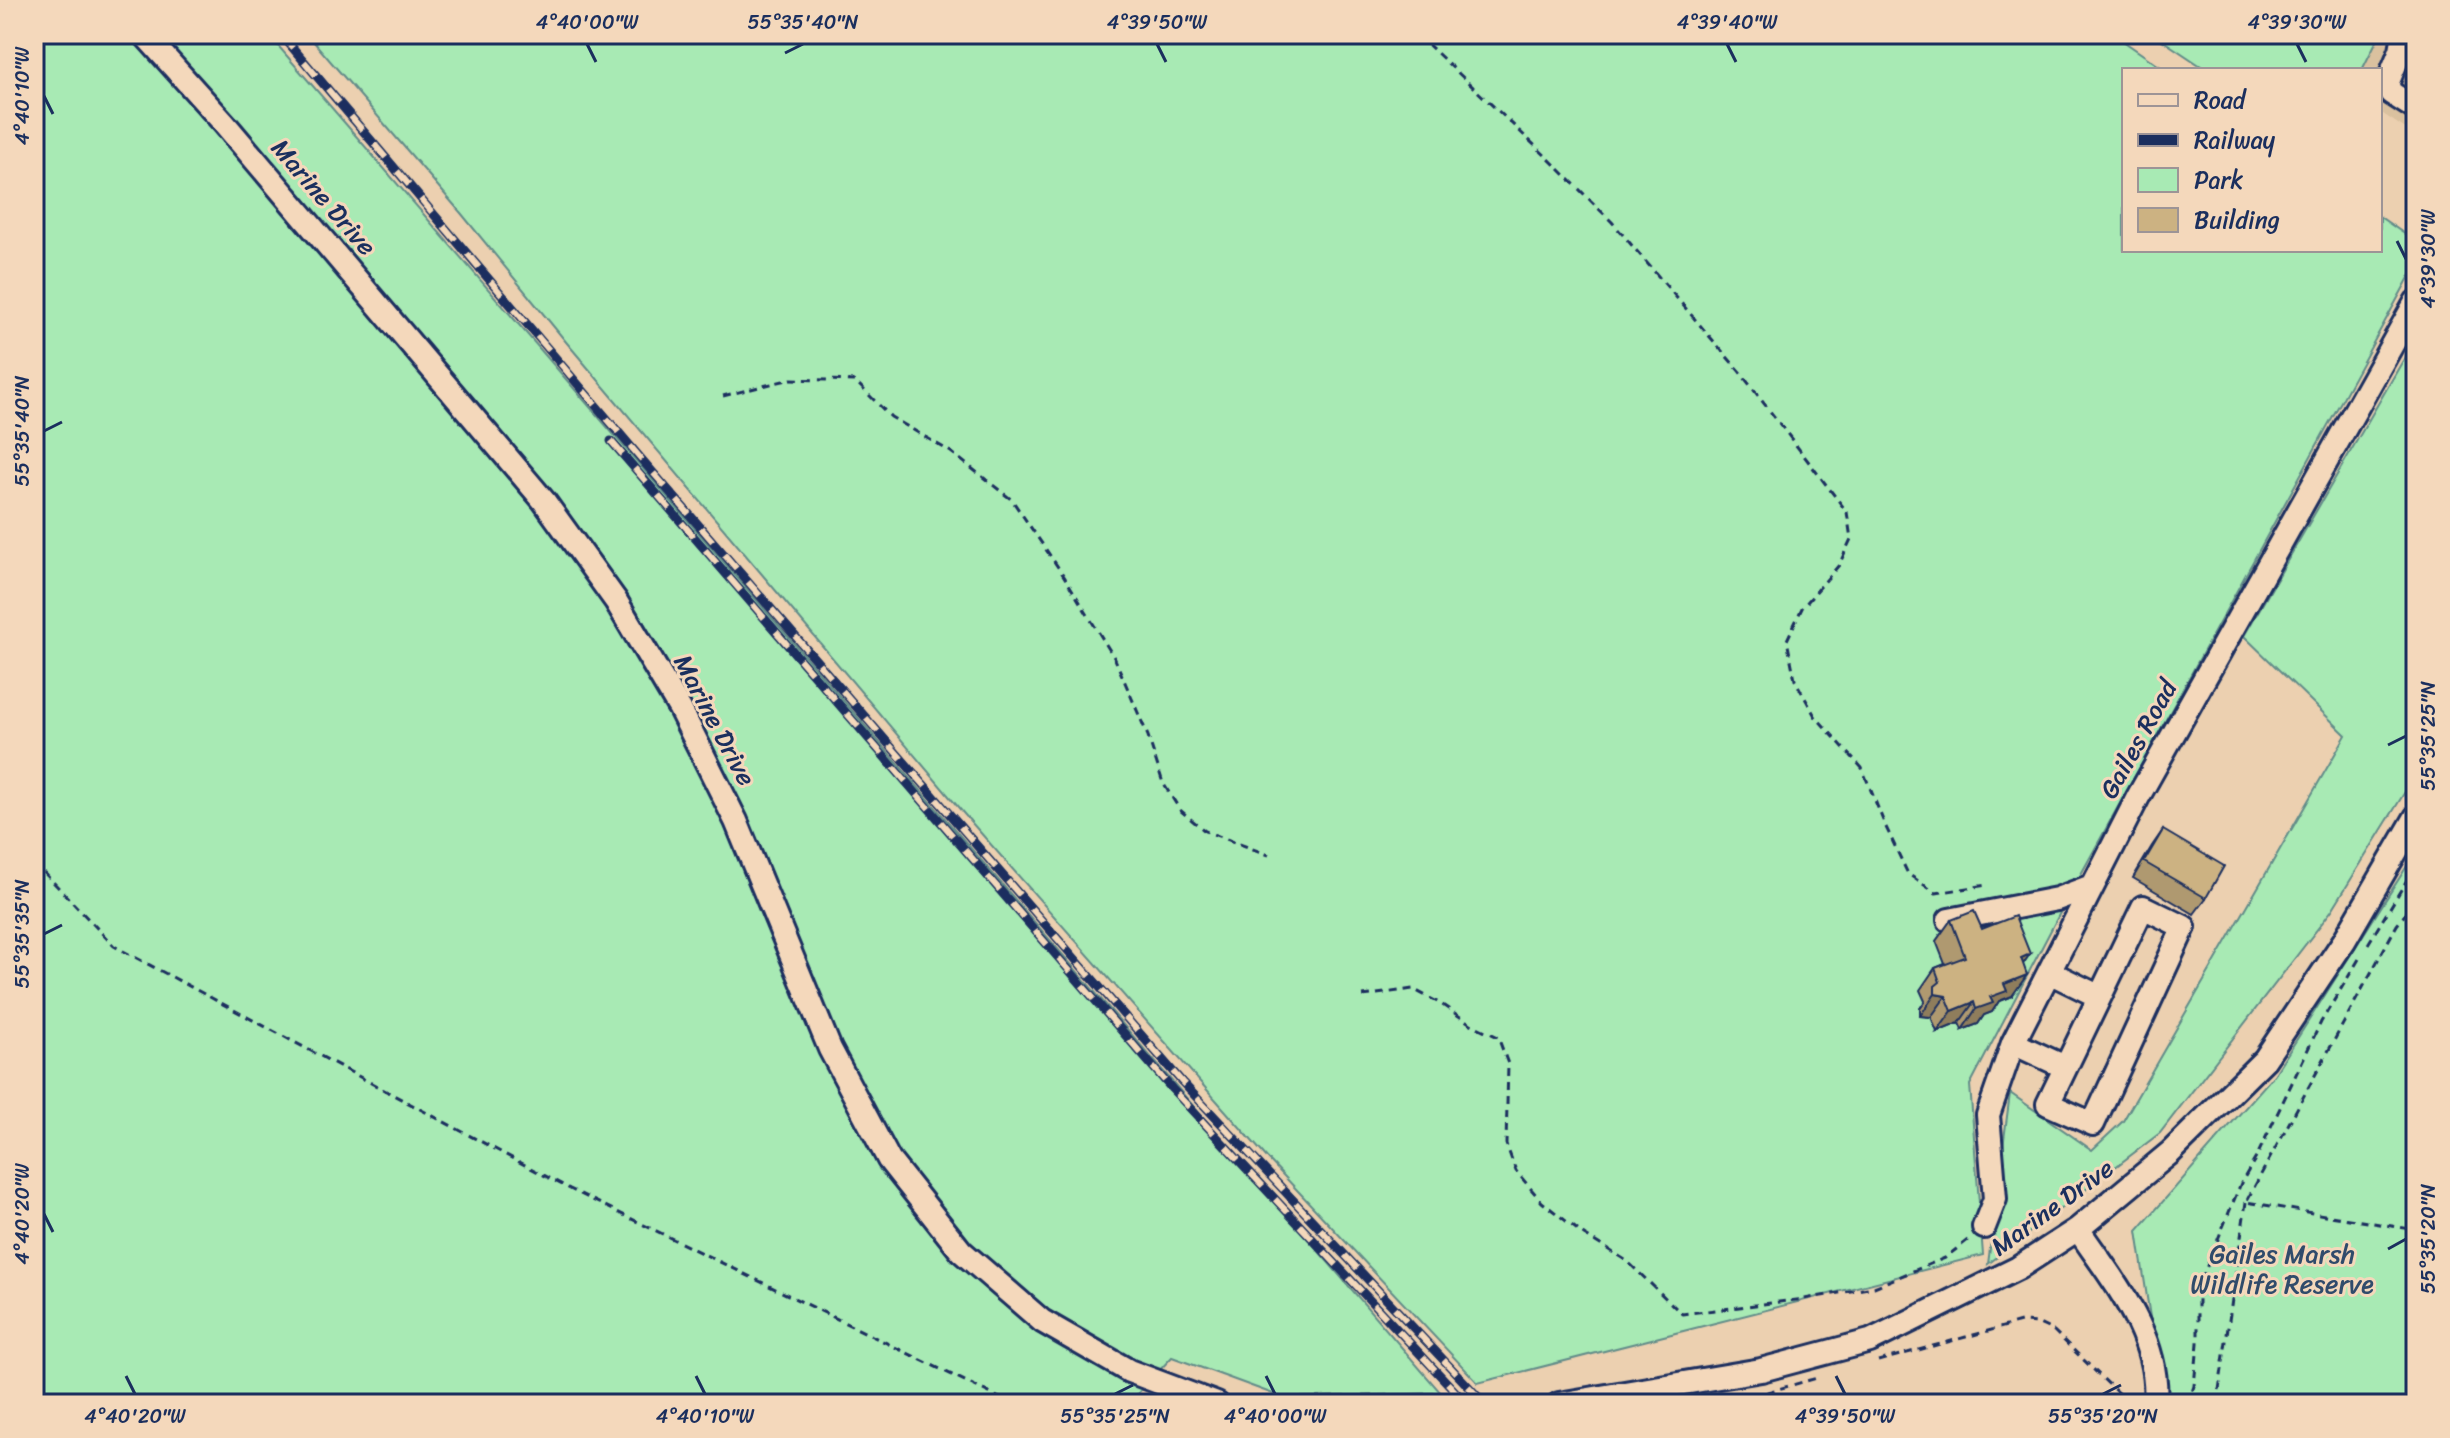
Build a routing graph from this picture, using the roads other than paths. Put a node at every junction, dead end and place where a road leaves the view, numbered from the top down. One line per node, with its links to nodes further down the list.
1 (144, 34): 14 (street, Marine Drive)
2 (2404, 34): 3 (street)
3 (2416, 109)
4 (2416, 302): 6 (street, Gailes Road)
5 (2416, 817): 13 (street, Marine Drive)
6 (2089, 887): 7 (street); 8 (street, Gailes Road)
7 (1949, 920)
8 (2049, 972): 9 (street); 10 (street, Gailes Road)
9 (2098, 996): 11 (street); 11 (street)
10 (2013, 1043): 11 (street); 12 (street, Gailes Road)
11 (2065, 1067)
12 (1984, 1227)
13 (2078, 1229): 15 (street, Marine Drive); 16 (street)
14 (1217, 1404)
15 (1559, 1404)
16 (2155, 1404)

